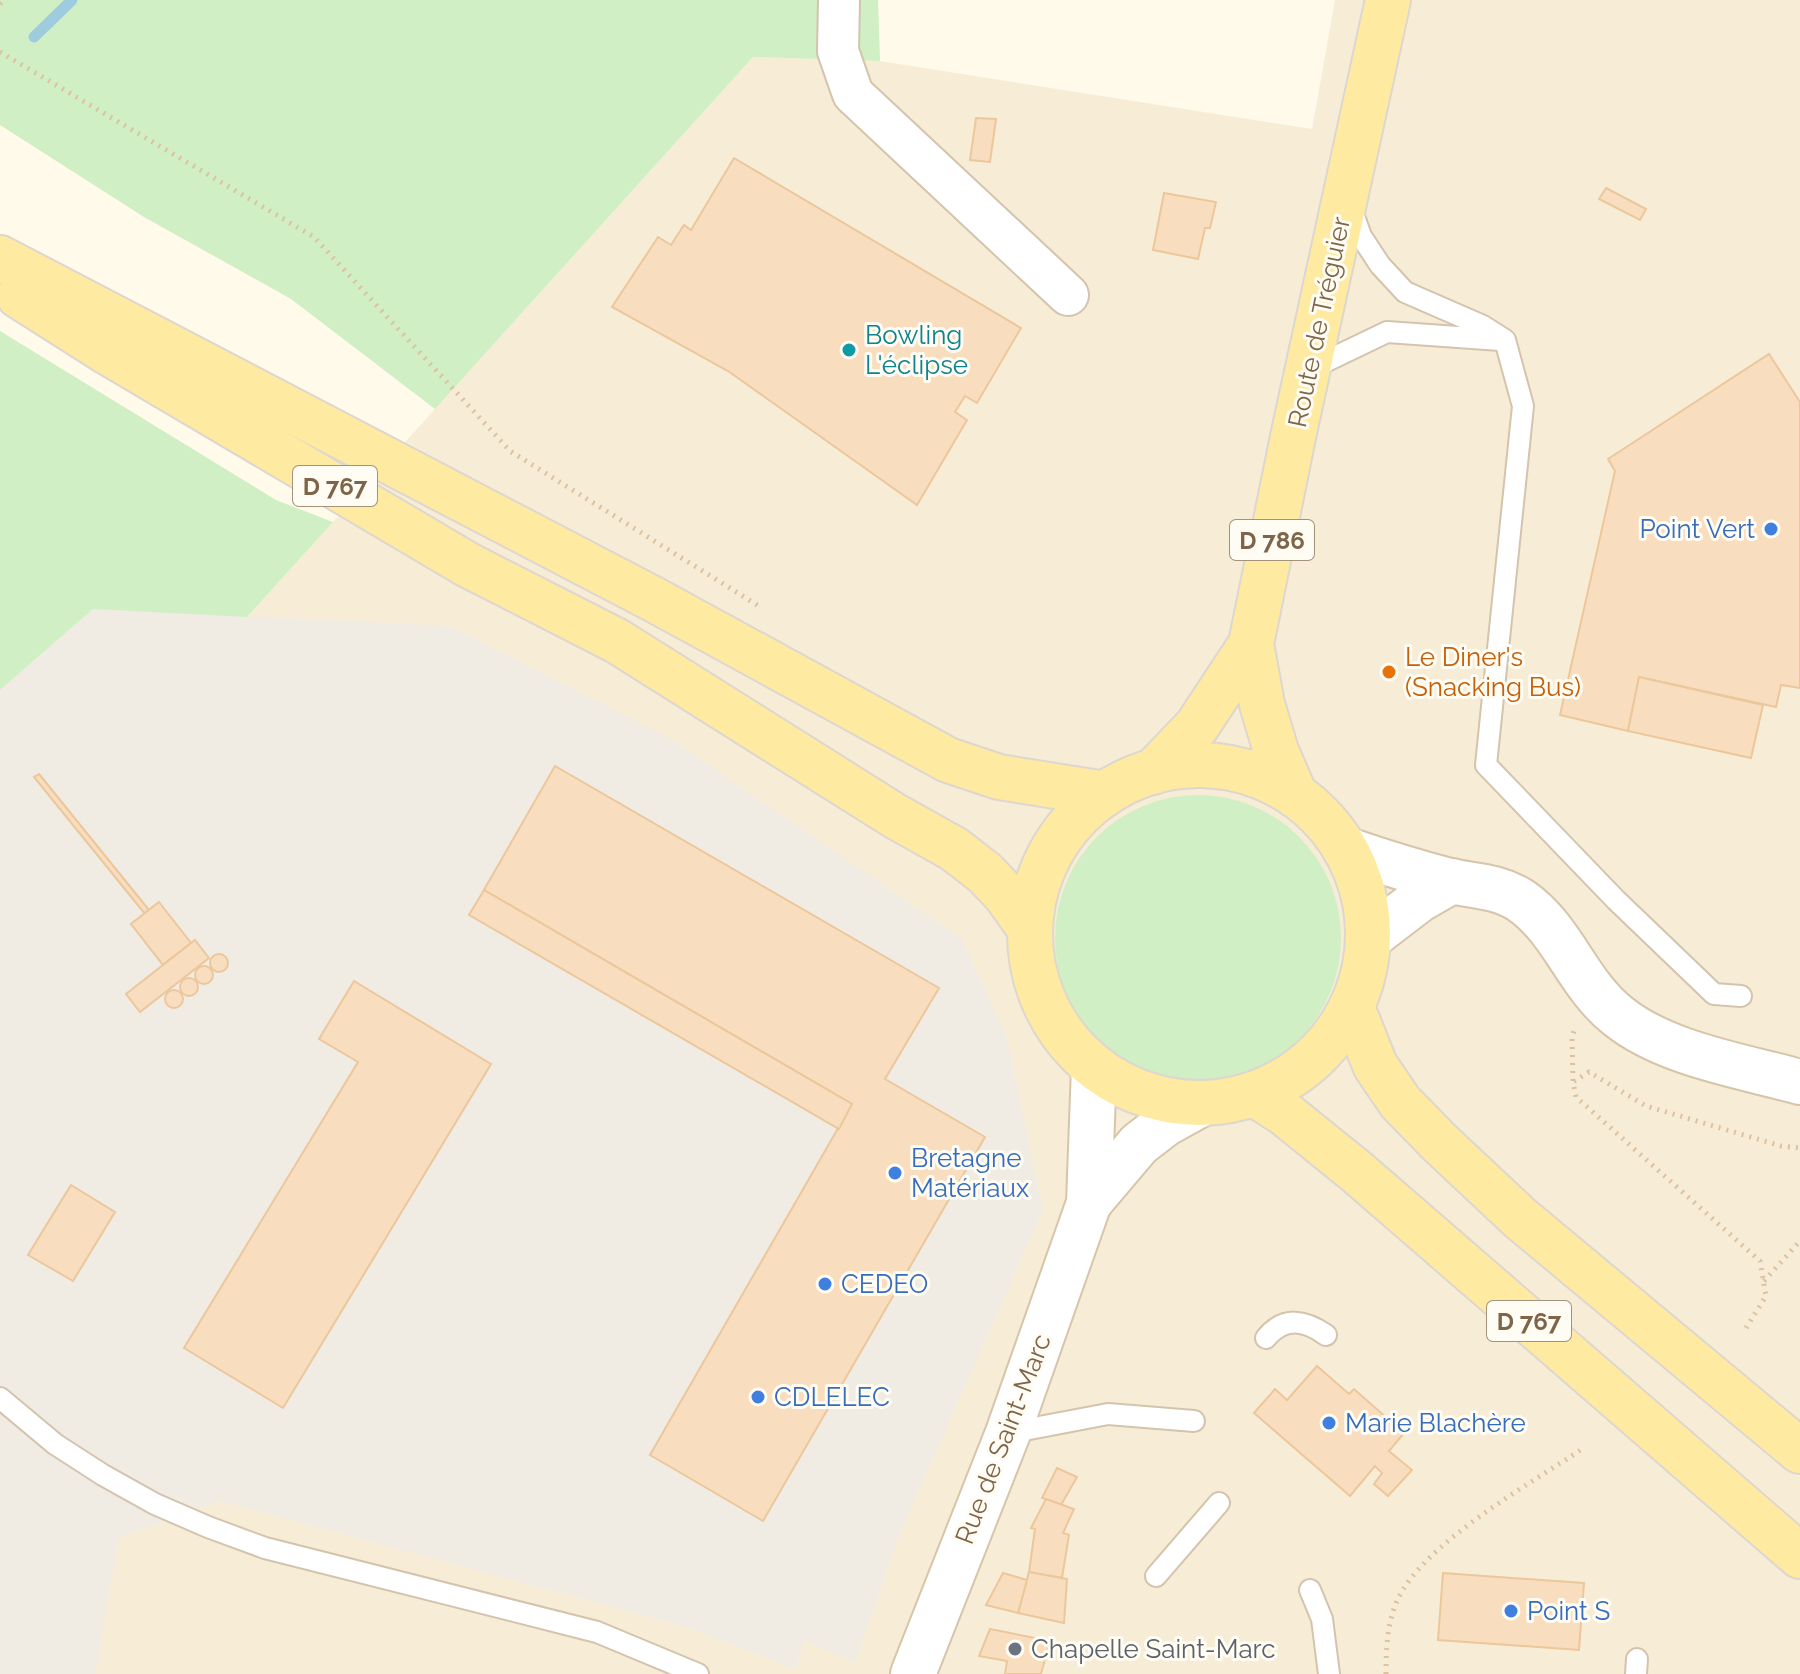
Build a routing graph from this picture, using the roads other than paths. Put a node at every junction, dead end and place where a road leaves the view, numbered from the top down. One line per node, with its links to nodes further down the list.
1 (839, 0): 6 (street)
2 (1388, 0): 3 (main road, Route de Tréguier / D 786)
3 (1346, 196): 7 (lane); 8 (main road, Route de Tréguier / D 786)
4 (0, 258): 11 (main road, D 767)
5 (0, 284): 15 (main road, D 767)
6 (1068, 295)
7 (1505, 340): 8 (lane); 17 (lane)
8 (1308, 370): 9 (main road, Route de Tréguier / D 786)
9 (1251, 644): 10 (main road, D 786); 12 (main road, D 786)
10 (1153, 772): 11 (main road); 12 (main road)
11 (1105, 794): 15 (main road)
12 (1295, 795): 13 (main road)
13 (1345, 849): 14 (main road); 16 (main road)
14 (1452, 881): 16 (main road); 20 (main road)
15 (1030, 929): 19 (main road)
16 (1368, 939): 18 (main road)
17 (1741, 996)
18 (1352, 1007): 21 (main road); 29 (main road, D 767)
19 (1094, 1067): 22 (main road); 23 (main road, Rue de Saint-Marc)
20 (1800, 1082)
21 (1254, 1094): 22 (main road); 31 (main road, D 767)
22 (1203, 1103): 23 (main road, Rue de Saint-Marc)
23 (1089, 1203): 28 (main road, Rue de Saint-Marc)
24 (1326, 1335): 25 (lane)
25 (1266, 1338)
26 (0, 1398): 34 (lane)
27 (1194, 1421): 28 (lane)
28 (1008, 1433): 35 (main road, Rue de Saint-Marc)
29 (1800, 1451)
30 (1219, 1503): 32 (lane)
31 (1800, 1556)
32 (1156, 1576)
33 (1310, 1590): 36 (lane)
34 (698, 1674)
35 (913, 1674)
36 (1329, 1674)

